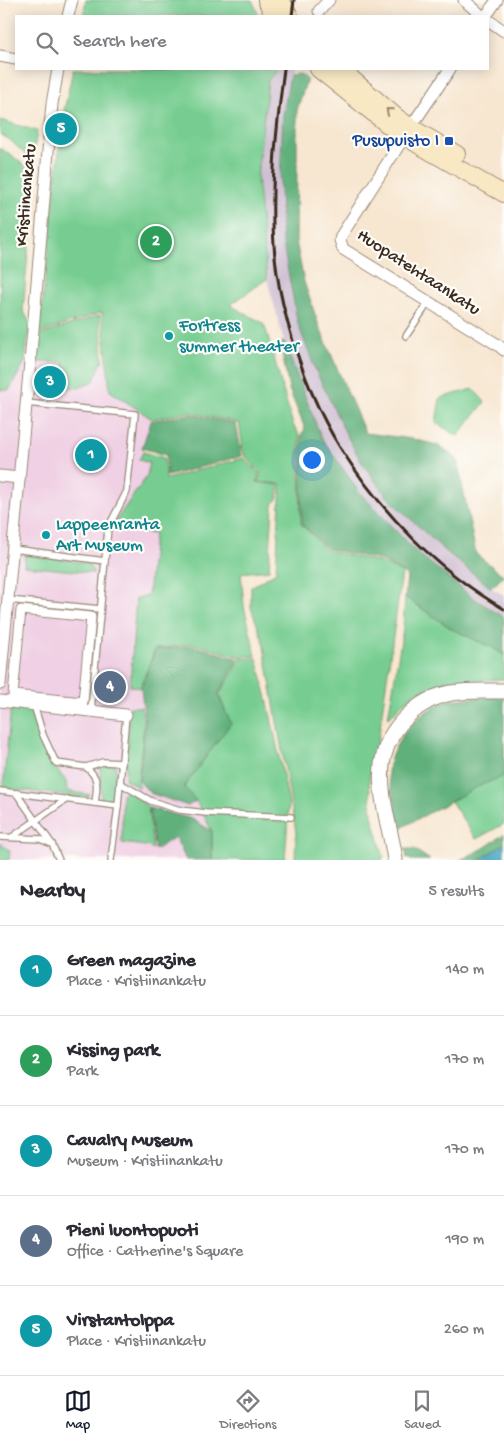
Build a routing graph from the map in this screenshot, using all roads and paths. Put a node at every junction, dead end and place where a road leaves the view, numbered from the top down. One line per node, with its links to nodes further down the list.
1 (72, 0): 8 (street)
2 (266, 0): 9 (main road)
3 (281, 0): 10 (main road)
4 (329, 0): 7 (street)
5 (464, 0): 11 (street)
6 (497, 0): 12 (street)
7 (318, 11)
8 (68, 15)
9 (273, 15)
10 (289, 15)
11 (481, 15)
12 (487, 15)
13 (489, 21): 14 (street)
14 (504, 31)
15 (0, 56): 16 (street)
16 (15, 59)
17 (58, 70): 27 (street, Kristiinankatu)
18 (319, 70): 21 (main road)
19 (342, 70): 21 (main road, one-way to 19)
20 (449, 70): 21 (street)
21 (408, 132): 22 (main road); 23 (main road); 24 (street, Huopatehtaankatu)
22 (504, 183)
23 (504, 194)
24 (429, 302): 25 (lane); 26 (street, Huopatehtaankatu)
25 (406, 336)
26 (504, 350)
27 (26, 403): 29 (street, Kristiinankatu); 31 (lane)
28 (0, 476): 29 (street)
29 (19, 478): 30 (street, Kristiinankatu)
30 (12, 549): 31 (lane); 32 (street, Kristiinankatu)
31 (105, 561): 33 (lane)
32 (4, 600): 33 (lane); 34 (street, Kristiinankatu)
33 (100, 609): 38 (lane)
34 (0, 684)
35 (504, 691): 55 (street)
36 (0, 701): 37 (street)
37 (34, 705): 38 (street); 41 (lane)
38 (87, 706): 38 (street); 39 (street)
39 (126, 714): 40 (lane)
40 (122, 763): 41 (lane); 42 (lane)
41 (86, 767): 46 (lane)
42 (120, 783): 47 (lane); 48 (lane)
43 (0, 791): 44 (lane)
44 (16, 793): 45 (lane); 49 (lane)
45 (67, 799): 46 (lane); 49 (lane)
46 (96, 803): 47 (lane)
47 (118, 806): 54 (lane)
48 (290, 817)
49 (36, 822): 51 (lane); 52 (lane)
50 (0, 837): 51 (lane)
51 (12, 837): 52 (lane)
52 (52, 844): 53 (lane)
53 (59, 860)
54 (110, 860)
55 (395, 860)

